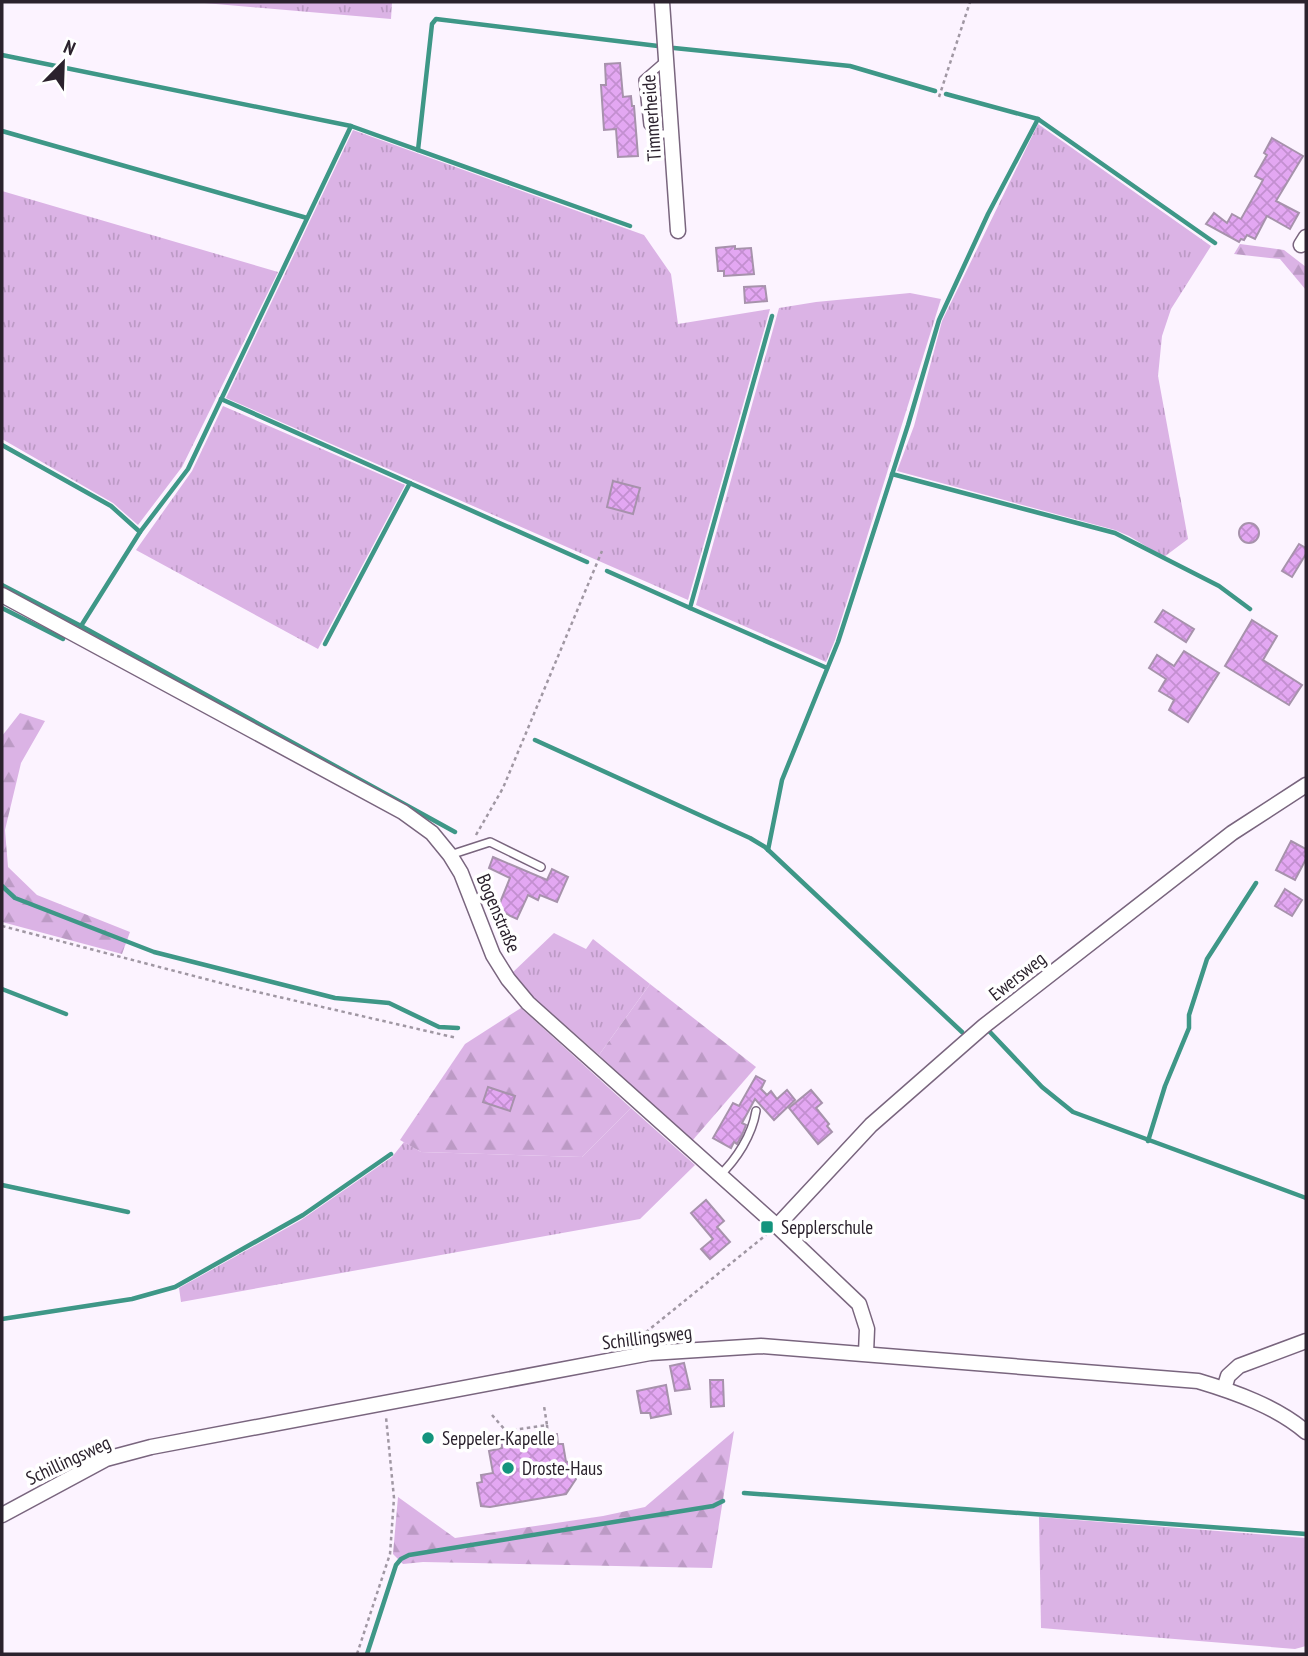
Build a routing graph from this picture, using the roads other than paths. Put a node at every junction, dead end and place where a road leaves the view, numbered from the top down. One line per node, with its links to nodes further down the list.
1 (662, 2): 2 (street, Timmerheide)
2 (667, 60): 3 (street, Timmerheide); 3 (lane)
3 (672, 134): 4 (street, Timmerheide)
4 (678, 231)
5 (2, 596): 7 (street, Bogenstraße)
6 (1306, 785): 11 (street, Ewersweg)
7 (450, 855): 8 (lane); 10 (street, Bogenstraße)
8 (541, 867)
9 (756, 1111): 10 (lane)
10 (719, 1176): 11 (street, Bogenstraße)
11 (777, 1226): 13 (street, Bogenstraße)
12 (1306, 1341): 14 (street)
13 (866, 1353): 14 (street, Schillingsweg); 16 (street, Schillingsweg)
14 (1224, 1389): 15 (street, Schillingsweg)
15 (1306, 1432)
16 (2, 1515)

